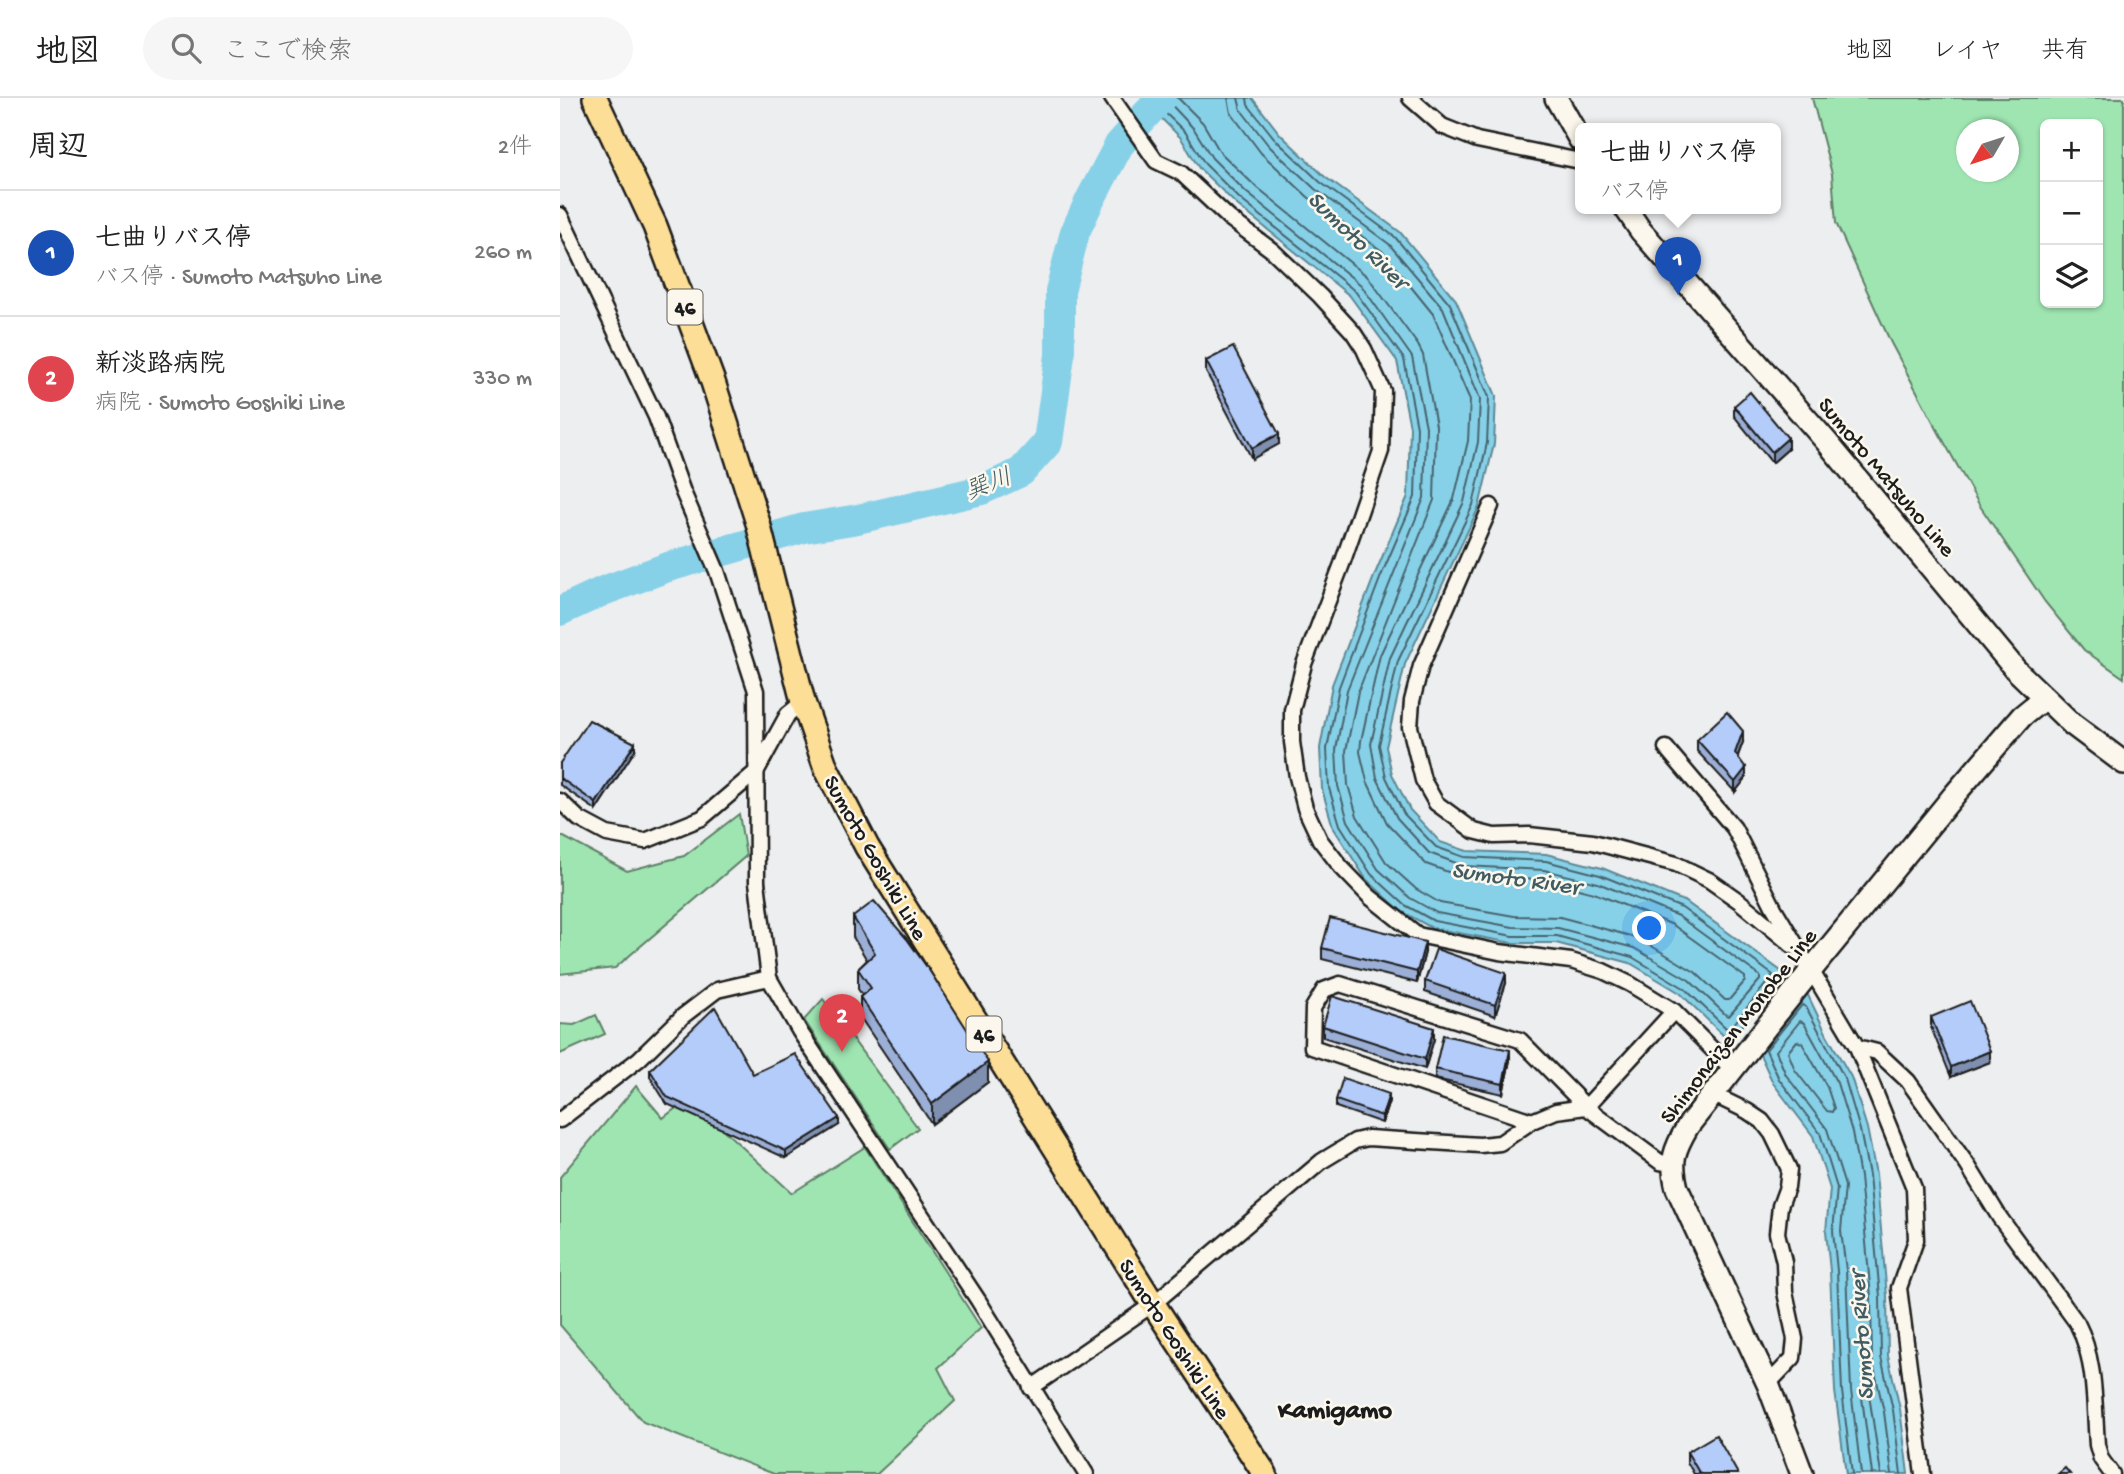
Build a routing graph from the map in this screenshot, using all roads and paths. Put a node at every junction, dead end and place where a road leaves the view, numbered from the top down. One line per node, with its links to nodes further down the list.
1 (595, 98): 12 (main road, Sumoto Goshiki Line / 46)
2 (1112, 98): 19 (street)
3 (1410, 98): 6 (street)
4 (1556, 98): 5 (main road)
5 (1575, 131)
6 (1575, 160)
7 (1630, 214): 11 (main road, Sumoto Matsuho Line)
8 (560, 215): 9 (street)
9 (565, 236): 15 (street)
10 (1491, 506): 17 (street)
11 (2043, 699): 14 (main road, Sumoto Matsuho Line); 17 (main road, Shimonaizen Monobe Line)
12 (803, 702): 15 (street); 27 (main road, Sumoto Goshiki Line / 46)
13 (1667, 748): 17 (street)
14 (2124, 763)
15 (756, 772): 16 (street); 18 (street)
16 (560, 800)
17 (1805, 968): 20 (street); 21 (main road, Shimonaizen Monobe Line)
18 (769, 978): 24 (street); 29 (street)
19 (1674, 1011): 21 (street); 23 (street)
20 (1857, 1047): 33 (street); 34 (street)
21 (1732, 1069): 22 (main road, Shimonaizen Monobe Line)
22 (1712, 1094): 26 (main road, Shimonaizen Monobe Line); 28 (street)
23 (1586, 1108): 25 (street); 25 (street); 26 (street)
24 (560, 1120)
25 (1532, 1121): 27 (street)
26 (1672, 1164): 28 (main road)
27 (1153, 1304): 29 (street); 31 (main road, Sumoto Goshiki Line / 46)
28 (1768, 1384): 32 (main road)
29 (1031, 1388): 30 (street)
30 (1086, 1474)
31 (1265, 1474)
32 (1802, 1474)
33 (1923, 1474)
34 (2112, 1474)

